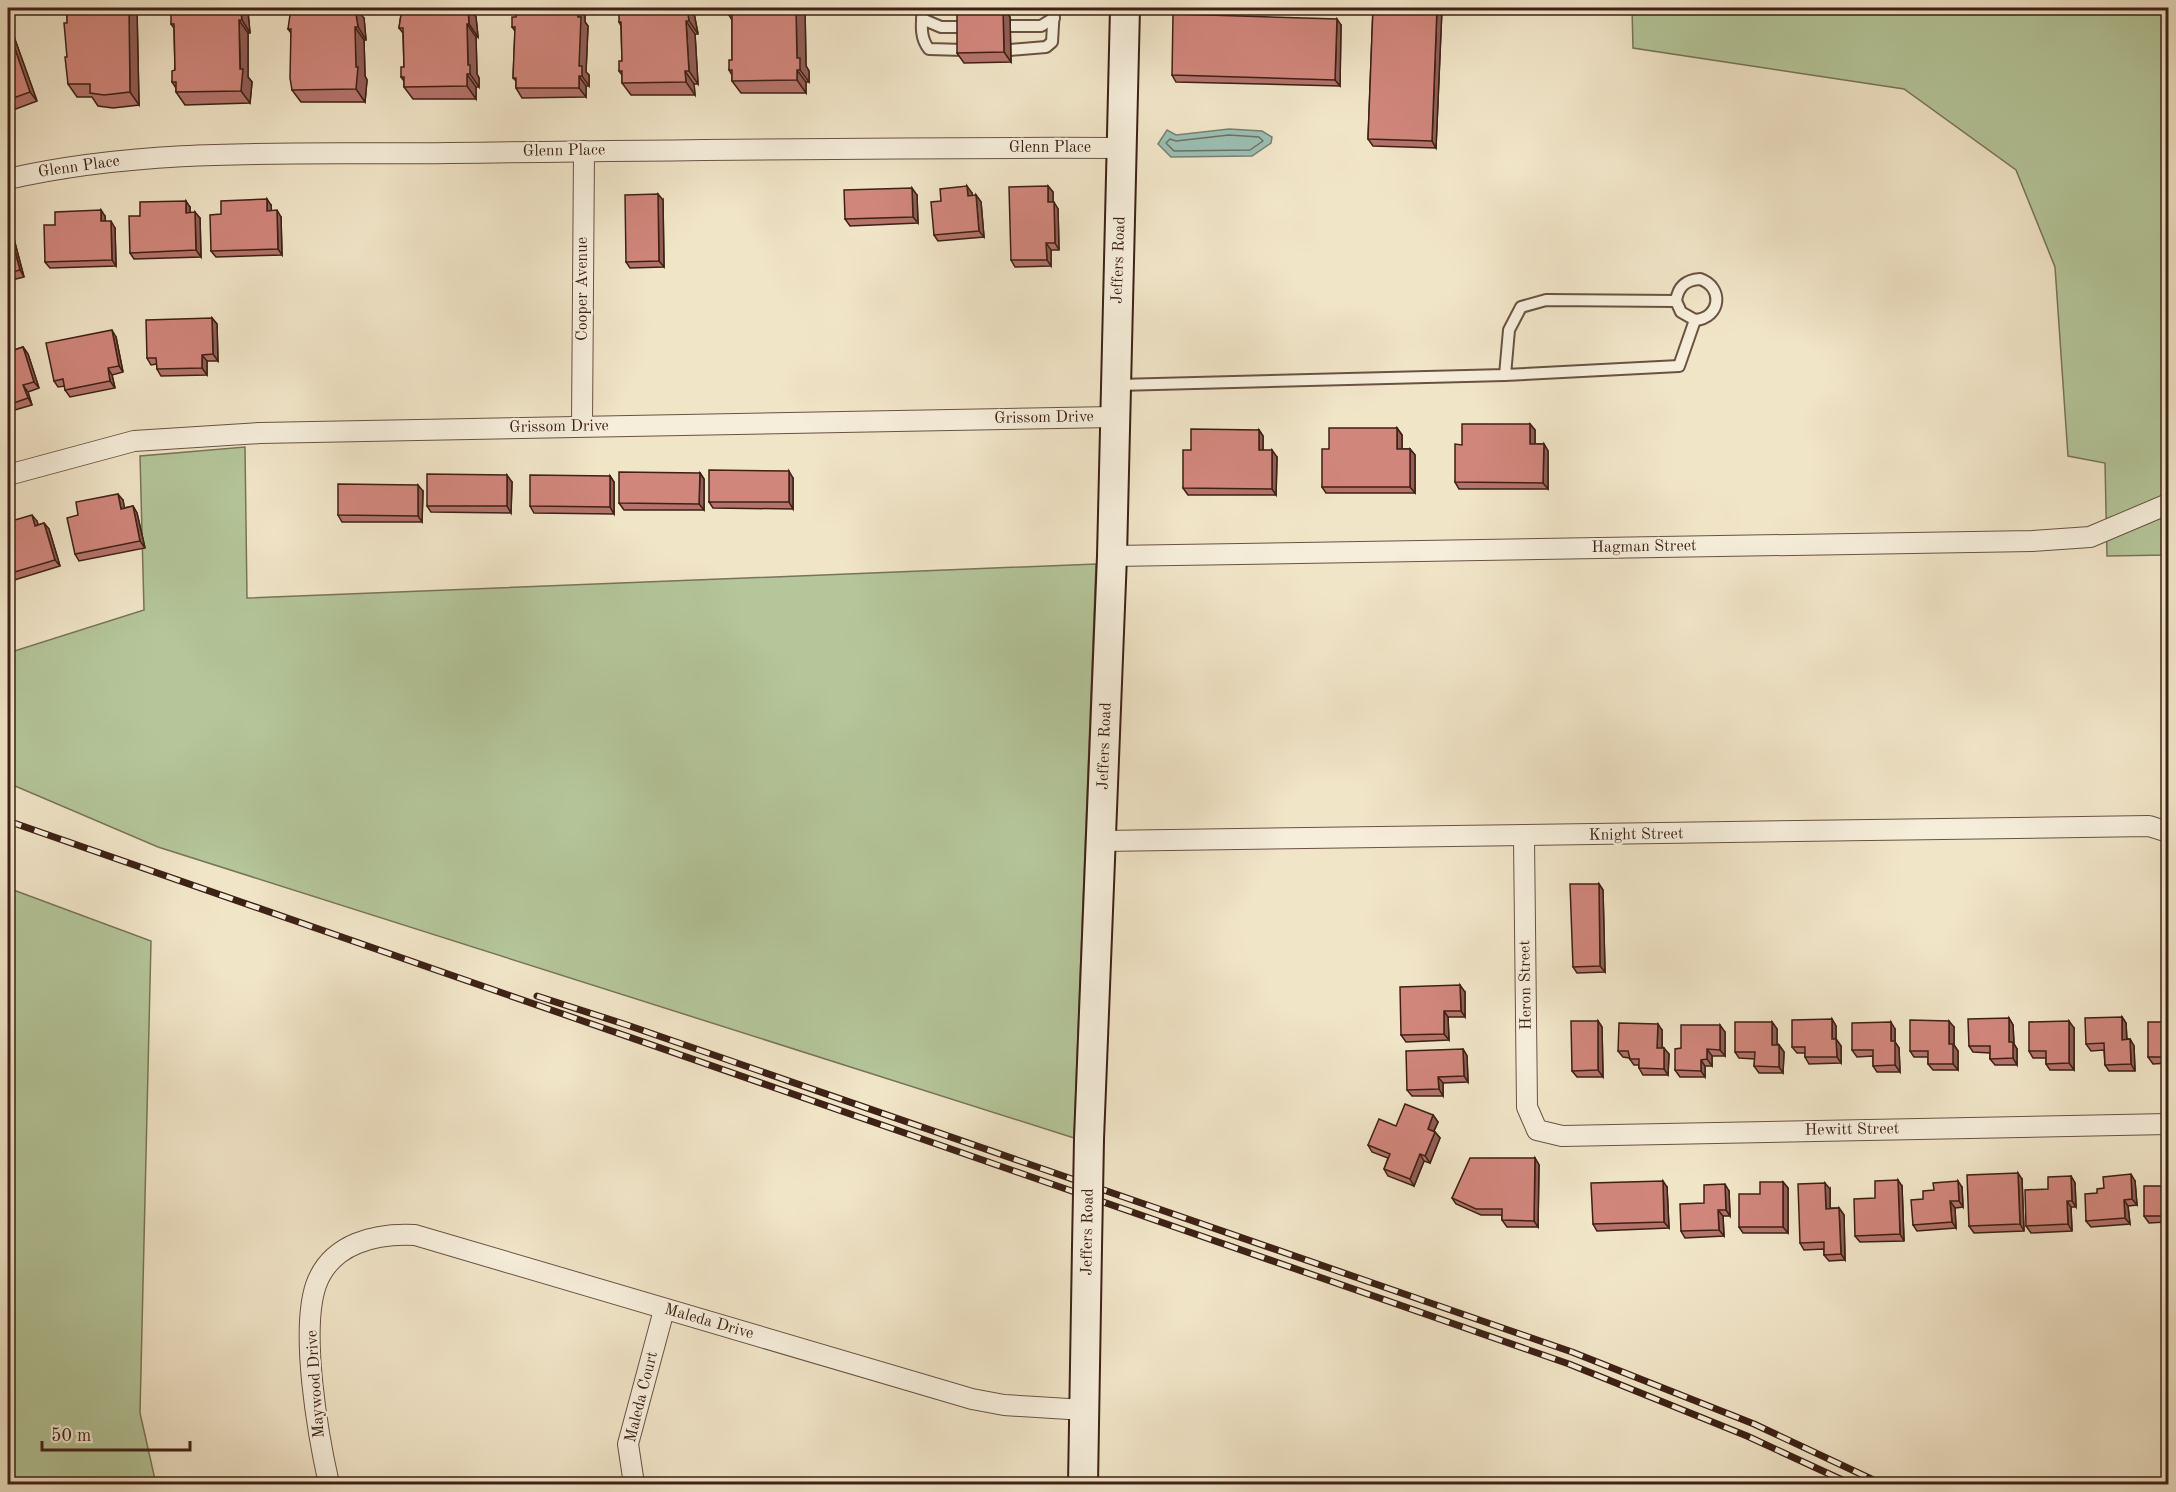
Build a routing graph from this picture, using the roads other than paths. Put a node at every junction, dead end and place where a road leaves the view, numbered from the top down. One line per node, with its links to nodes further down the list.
1 (1125, 8): 8 (main road, Jeffers Road)
2 (923, 13): 5 (lane); 6 (lane)
3 (1054, 13): 4 (lane); 7 (lane)
4 (1010, 26)
5 (963, 27)
6 (964, 50)
7 (1011, 50)
8 (1122, 148): 9 (street, Glenn Place); 14 (main road, Jeffers Road)
9 (584, 151): 10 (street, Glenn Place); 16 (street, Cooper Avenue)
10 (8, 179)
11 (1676, 301): 12 (lane); 12 (lane); 13 (lane)
12 (1695, 320): 13 (lane)
13 (1505, 375): 14 (lane)
14 (1115, 385): 15 (main road, Jeffers Road)
15 (1114, 417): 16 (street, Grissom Drive); 19 (main road, Jeffers Road)
16 (582, 426): 17 (street, Grissom Drive)
17 (8, 475)
18 (2169, 504): 19 (street, Hagman Street)
19 (1112, 556): 22 (main road, Jeffers Road)
20 (2169, 832): 21 (street, Knight Street)
21 (1524, 837): 22 (street, Knight Street); 24 (street, Heron Street)
22 (1102, 842): 27 (main road, Jeffers Road, bridge)
23 (2169, 1124): 24 (street, Hewitt Street)
24 (1537, 1130)
25 (338, 1255): 26 (street, Maleda Drive); 28 (street, Maywood Drive)
26 (664, 1310): 27 (street, Maleda Drive); 29 (street, Maleda Court)
27 (1085, 1410): 30 (main road, Jeffers Road)
28 (329, 1485)
29 (634, 1485)
30 (1083, 1485)

